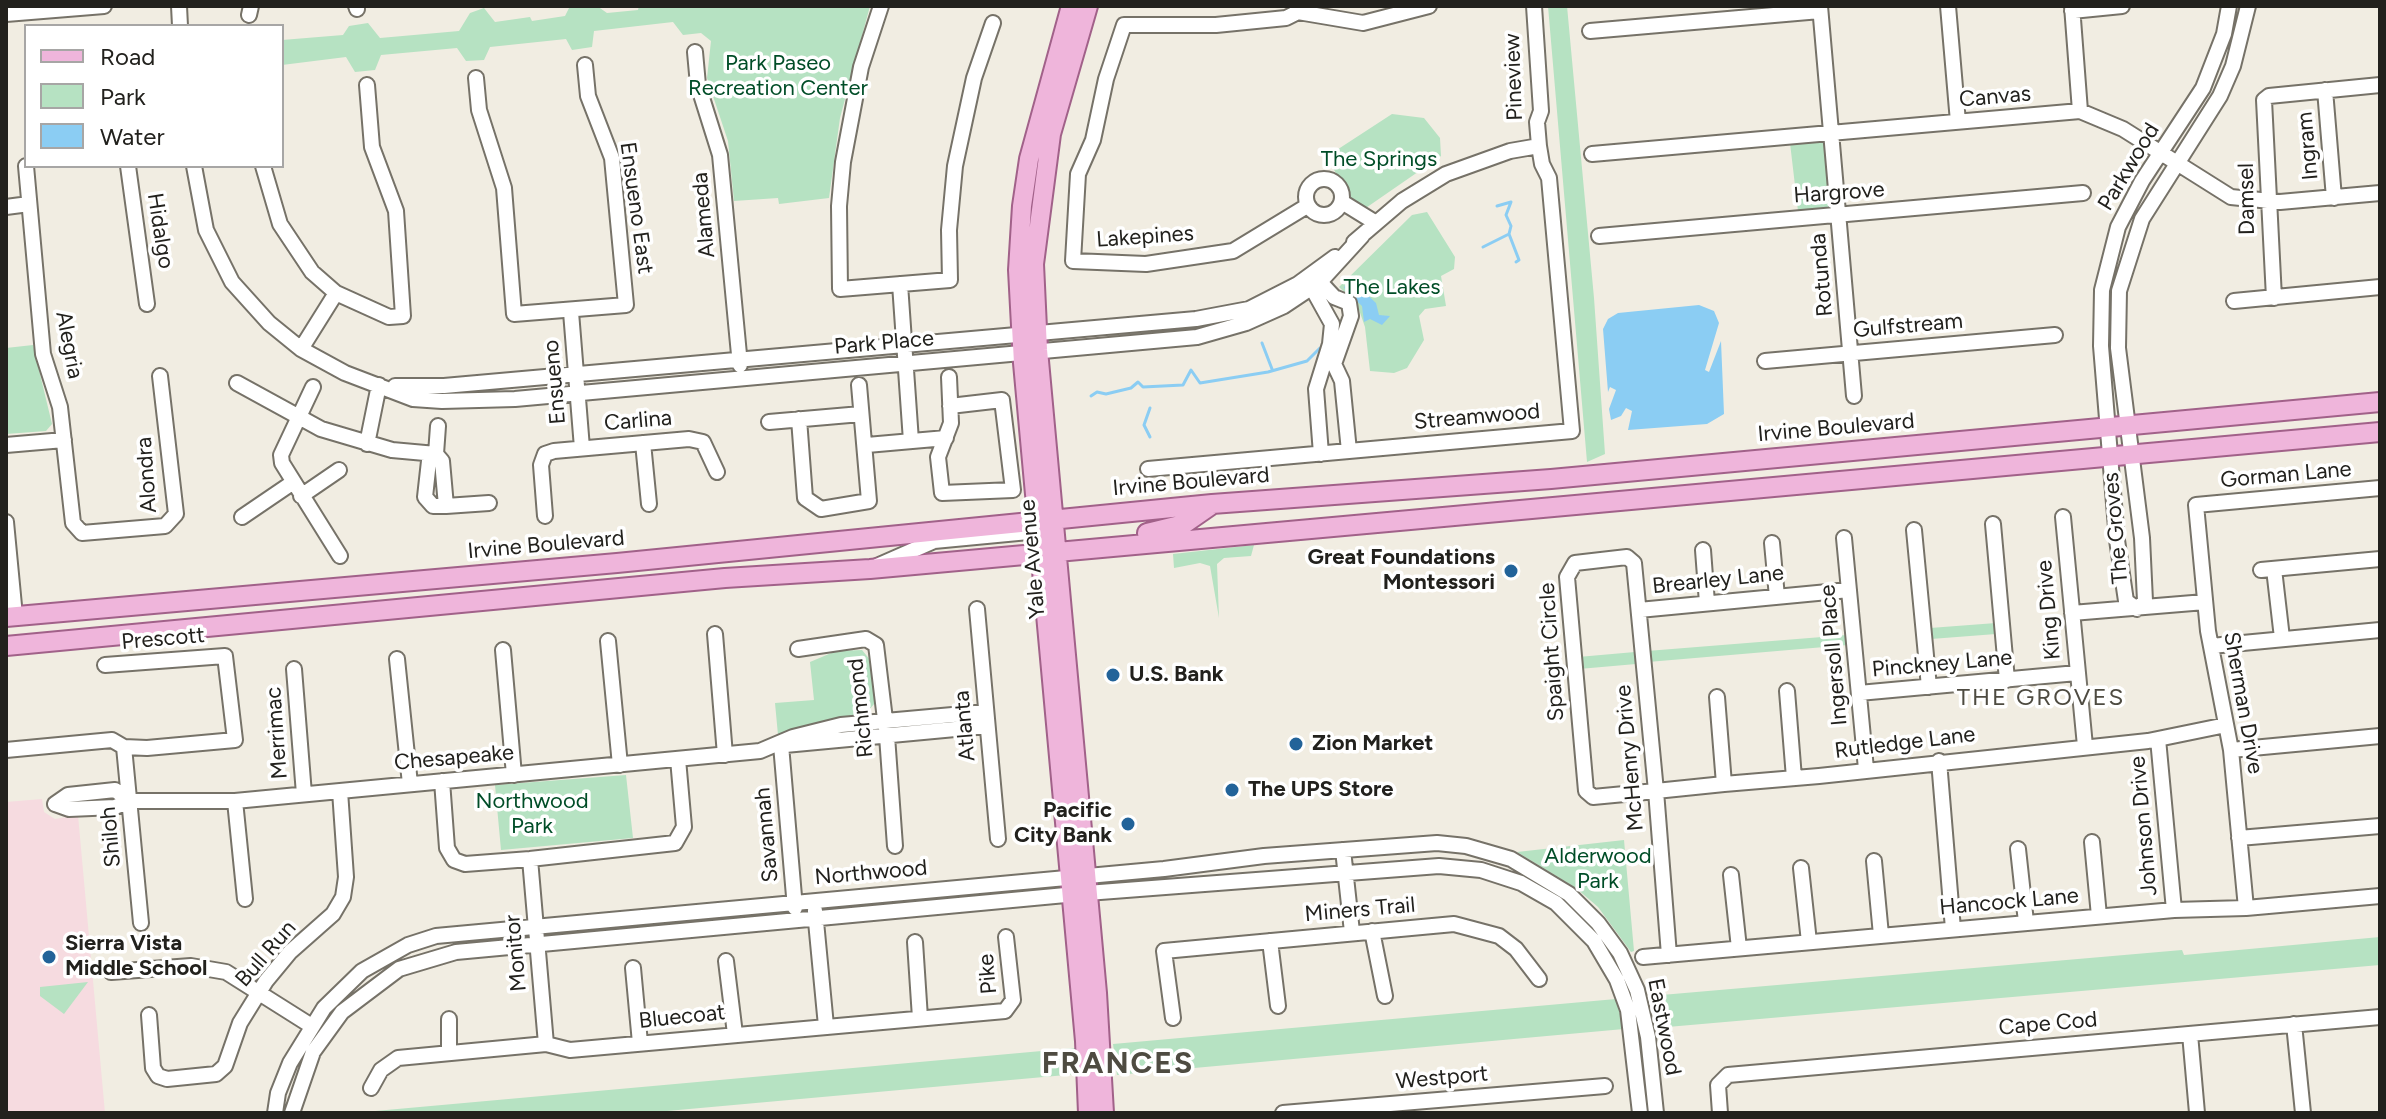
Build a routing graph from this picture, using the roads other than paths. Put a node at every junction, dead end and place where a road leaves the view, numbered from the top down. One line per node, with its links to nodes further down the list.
1 (104, 6): 14 (street)
2 (881, 6): 46 (street)
3 (1071, 6): 55 (main road, Yale Avenue)
4 (1088, 6): 55 (main road, Yale Avenue)
5 (1429, 6): 13 (street)
6 (1534, 6): 26 (street, Pineview)
7 (1948, 6): 24 (street)
8 (2122, 6): 12 (street)
9 (2229, 6): 28 (street, Parkwood)
10 (2248, 6): 29 (street, Parkwood)
11 (1820, 8): 16 (street); 25 (street, Rotunda)
12 (2072, 8): 23 (street)
13 (1298, 9): 40 (street, Lakepines)
14 (6, 14)
15 (993, 23): 46 (street)
16 (1590, 31)
17 (695, 52): 59 (street, Alameda)
18 (585, 65): 53 (street, Ensueno East)
19 (476, 78): 53 (street)
20 (367, 85): 49 (street)
21 (2380, 85): 22 (street)
22 (2325, 90): 36 (street, Ingram); 38 (street, Damsel)
23 (2080, 111): 24 (street, Canvas); 28 (street, Canvas)
24 (1958, 122): 25 (street, Canvas)
25 (1831, 134): 27 (street, Canvas); 42 (street, Rotunda)
26 (1539, 146): 43 (street, Park Place); 90 (street, Streamwood)
27 (1592, 154)
28 (2161, 154): 29 (street, Canvas); 80 (street, Parkwood)
29 (2176, 164): 38 (street, Canvas); 78 (street, Parkwood)
30 (26, 168): 39 (street, Alegria)
31 (128, 168): 52 (street, Hidalgo)
32 (194, 168): 57 (street, Park Place)
33 (263, 168): 49 (street)
34 (2083, 193): 42 (street, Hargrove)
35 (2380, 193): 36 (street, Canvas)
36 (2334, 198): 38 (street, Canvas)
37 (1342, 202): 40 (street, Lakepines); 40 (street, Lakepines); 43 (street, Lakepines)
38 (2268, 202): 50 (street, Damsel)
39 (29, 204): 41 (street); 83 (street, Alegria)
40 (1307, 206)
41 (6, 207)
42 (1838, 215): 45 (street, Hargrove); 58 (street, Rotunda)
43 (1376, 223): 44 (street, Park Place)
44 (1362, 236): 47 (street, Park Place); 55 (street, Park Place)
45 (1599, 236)
46 (900, 284): 56 (street)
47 (1316, 285): 55 (street, Park Place); 90 (street); 93 (street)
48 (2380, 287): 50 (street)
49 (336, 293): 57 (street)
50 (2274, 298): 51 (street)
51 (2234, 301)
52 (147, 304)
53 (571, 312): 62 (street, Ensueno)
54 (2055, 335): 58 (street, Gulfstream)
55 (1030, 343): 56 (street, Park Place); 61 (street, Park Place); 110 (main road, Yale Avenue)
56 (904, 345): 59 (street, Park Place); 61 (street)
57 (301, 349): 67 (street, Park Place)
58 (1851, 353): 60 (street, Gulfstream); 71 (street, Rotunda)
59 (739, 359): 62 (street, Park Place); 65 (street, Alameda)
60 (1765, 361)
61 (904, 363): 65 (street, Park Place); 84 (street)
62 (577, 374): 67 (street, Park Place); 70 (street, Ensueno)
63 (160, 376): 112 (street, Alondra)
64 (949, 377): 73 (street)
65 (741, 378): 70 (street, Park Place)
66 (237, 383): 75 (street)
67 (379, 385): 70 (street, Park Place); 86 (street)
68 (859, 385): 74 (street)
69 (313, 387): 75 (street)
70 (578, 392): 89 (street, Ensueno)
71 (1854, 396)
72 (2380, 402): 78 (main road, Irvine Boulevard)
73 (950, 406): 82 (street); 82 (street)
74 (861, 414): 76 (street); 88 (street)
75 (298, 418): 86 (street); 98 (street)
76 (799, 419): 77 (street); 88 (street)
77 (769, 422)
78 (2128, 424): 80 (main road, Irvine Boulevard); 91 (street, The Groves)
79 (438, 426): 92 (street)
80 (2108, 426): 94 (street, Parkwood); 103 (main road, Irvine Boulevard)
81 (2380, 432): 91 (main road)
82 (946, 438): 84 (street)
83 (64, 440): 87 (street); 112 (street, Alegria)
84 (911, 441): 88 (street)
85 (643, 443): 89 (street, Carlina); 97 (street, Carlina); 102 (street)
86 (367, 444): 92 (street)
87 (6, 445)
88 (867, 445)
89 (582, 448): 106 (street, Carlina)
90 (1349, 451): 93 (street, Streamwood)
91 (2132, 453): 94 (main road); 127 (street, The Groves)
92 (436, 454): 105 (street); 105 (street)
93 (1321, 454): 95 (street, Streamwood)
94 (2110, 455): 116 (main road); 127 (street, The Groves)
95 (1148, 469)
96 (339, 470): 100 (street)
97 (717, 472)
98 (292, 483): 100 (street); 107 (street)
99 (2380, 488): 104 (street, Gorman Lane)
100 (301, 496): 118 (street)
101 (489, 503): 105 (street)
102 (649, 504)
103 (1212, 504): 110 (main road, Irvine Boulevard); 116 (main road)
104 (2196, 505): 124 (street, Sherman Drive)
105 (446, 506)
106 (545, 516)
107 (242, 517)
108 (2063, 517): 129 (street, King Drive)
109 (6, 522): 130 (street)
110 (1043, 523): 116 (main road, Yale Avenue); 121 (street); 130 (main road, Irvine Boulevard)
111 (1993, 524): 143 (street)
112 (77, 529)
113 (1914, 530): 144 (street)
114 (1844, 538): 122 (street, Ingersoll Place)
115 (1772, 543): 123 (street)
116 (1051, 549): 121 (main road); 188 (main road, Yale Avenue)
117 (1703, 550): 125 (street)
118 (340, 556)
119 (1630, 558): 128 (street, McHenry Drive); 171 (street, Spaight Circle)
120 (2380, 559): 133 (street)
121 (870, 569): 135 (main road)
122 (1849, 590): 123 (street, Brearley Lane); 146 (street, Ingersoll Place)
123 (1777, 597): 125 (street, Brearley Lane)
124 (2205, 602): 127 (street); 136 (street, Sherman Drive)
125 (1707, 603): 128 (street, Brearley Lane)
126 (977, 609): 148 (street, Atlanta)
127 (2137, 609): 129 (street)
128 (1639, 610): 169 (street, McHenry Drive)
129 (2072, 613): 142 (street, King Drive)
130 (10, 616)
131 (2380, 630): 133 (street)
132 (715, 634): 158 (street)
133 (2282, 638): 136 (street)
134 (608, 641): 161 (street)
135 (6, 646)
136 (2211, 646): 149 (street, Sherman Drive)
137 (798, 649): 150 (street, Richmond)
138 (503, 650): 163 (street)
139 (397, 659): 166 (street)
140 (105, 665): 155 (street, Prescott)
141 (294, 669): 170 (street, Merrimac)
142 (2077, 673): 143 (street, Pinckney Lane); 154 (street, King Drive)
143 (2007, 680): 144 (street, Pinckney Lane)
144 (1929, 687): 146 (street, Pinckney Lane)
145 (1787, 691): 164 (street)
146 (1859, 693): 162 (street, Ingersoll Place)
147 (1717, 697): 167 (street)
148 (987, 719): 150 (street, Chesapeake); 176 (street, Atlanta)
149 (2226, 725): 152 (street, Rutledge Lane); 157 (street, Sherman Drive)
150 (886, 729): 153 (street, Chesapeake); 178 (street, Richmond)
151 (2380, 736): 157 (street)
152 (2158, 739): 154 (street, Rutledge Lane); 194 (street, Johnson Drive)
153 (781, 745): 158 (street, Chesapeake); 192 (street, Savannah)
154 (2085, 746): 160 (street, Rutledge Lane)
155 (124, 747): 156 (street); 172 (street, Shiloh)
156 (6, 750)
157 (2231, 750): 175 (street, Sherman Drive)
158 (725, 755): 159 (street, Chesapeake)
159 (678, 759): 161 (street, Chesapeake); 182 (street)
160 (1939, 761): 162 (street, Rutledge Lane); 201 (street)
161 (620, 765): 163 (street, Chesapeake)
162 (1866, 769): 164 (street, Rutledge Lane)
163 (514, 775): 165 (street, Chesapeake)
164 (1794, 778): 167 (street, Rutledge Lane)
165 (442, 781): 166 (street, Chesapeake); 182 (street)
166 (410, 784): 168 (street, Chesapeake)
167 (1724, 784): 169 (street, Rutledge Lane)
168 (340, 791): 170 (street, Chesapeake); 217 (street, Bull Run)
169 (1656, 791): 171 (street, Rutledge Lane); 211 (street, McHenry Drive)
170 (304, 794): 173 (street, Chesapeake)
171 (1589, 795)
172 (130, 801): 173 (street, Chesapeake); 199 (street, Shiloh)
173 (235, 801): 190 (street)
174 (2380, 826): 175 (street)
175 (2239, 838): 193 (street, Sherman Drive)
176 (998, 839)
177 (2092, 842): 195 (street)
178 (895, 846)
179 (1466, 846): 181 (street, Northwood); 244 (street, Eastwood)
180 (2018, 849): 198 (street)
181 (1343, 850): 186 (street); 188 (street, Northwood)
182 (530, 859): 200 (street, Monitor)
183 (1874, 861): 204 (street)
184 (1463, 867): 186 (street, Northwood); 243 (street, Eastwood)
185 (1801, 868): 209 (street)
186 (1345, 874): 188 (street, Northwood); 203 (street)
187 (1731, 875): 210 (street)
188 (1078, 885): 191 (street, Northwood); 196 (street, Northwood); 239 (main road, Yale Avenue); 240 (main road, Yale Avenue)
189 (2380, 896): 193 (street, Hancock Lane)
190 (245, 899)
191 (813, 900): 192 (street, Northwood); 196 (street)
192 (795, 901): 197 (street, Savannah); 200 (street, Northwood)
193 (2246, 908): 194 (street, Hancock Lane)
194 (2174, 910): 195 (street, Hancock Lane)
195 (2099, 916): 198 (street, Hancock Lane)
196 (816, 919): 197 (street, Northwood); 228 (street)
197 (796, 921): 207 (street, Northwood)
198 (2026, 922): 201 (street, Hancock Lane)
199 (141, 923)
200 (536, 925): 207 (street, Monitor); 227 (street, Northwood)
201 (1953, 929): 204 (street, Hancock Lane)
202 (1372, 931): 203 (street, Miners Trail); 216 (street, Miners Trail); 218 (street)
203 (1352, 932): 206 (street, Miners Trail)
204 (1881, 935): 209 (street, Hancock Lane)
205 (1006, 937): 220 (street, Pike)
206 (1270, 941): 219 (street); 224 (street, Miners Trail)
207 (537, 942): 232 (street, Monitor); 238 (street, Northwood)
208 (915, 942): 223 (street)
209 (1809, 942): 210 (street, Hancock Lane)
210 (1739, 948): 211 (street, Hancock Lane)
211 (1669, 955): 212 (street, Hancock Lane)
212 (1643, 957)
213 (726, 961): 229 (street)
214 (633, 968): 231 (street)
215 (111, 972): 217 (street)
216 (1539, 979)
217 (259, 991): 221 (street, Bull Run); 227 (street)
218 (1385, 996)
219 (1278, 1006)
220 (1011, 1007): 223 (street, Bluecoat)
221 (149, 1015)
222 (2380, 1017): 226 (street, Cape Cod)
223 (920, 1018): 228 (street, Bluecoat)
224 (1173, 1018)
225 (449, 1019): 233 (street)
226 (2294, 1024): 230 (street, Cape Cod); 247 (street)
227 (310, 1025): 237 (street, Northwood)
228 (826, 1026): 229 (street, Bluecoat)
229 (735, 1034): 231 (street, Bluecoat)
230 (2190, 1034): 245 (street, Cape Cod); 246 (street)
231 (640, 1043): 232 (street, Bluecoat)
232 (546, 1044): 233 (street, Bluecoat)
233 (449, 1053): 235 (street, Bluecoat)
234 (1605, 1086): 236 (street, Westport)
235 (371, 1088)
236 (1486, 1096): 241 (street, Westport); 242 (street)
237 (275, 1113)
238 (292, 1113)
239 (1088, 1113)
240 (1104, 1113)
241 (1283, 1113)
242 (1487, 1113)
243 (1640, 1113)
244 (1656, 1113)
245 (1720, 1113)
246 (2197, 1113)
247 (2303, 1113)

